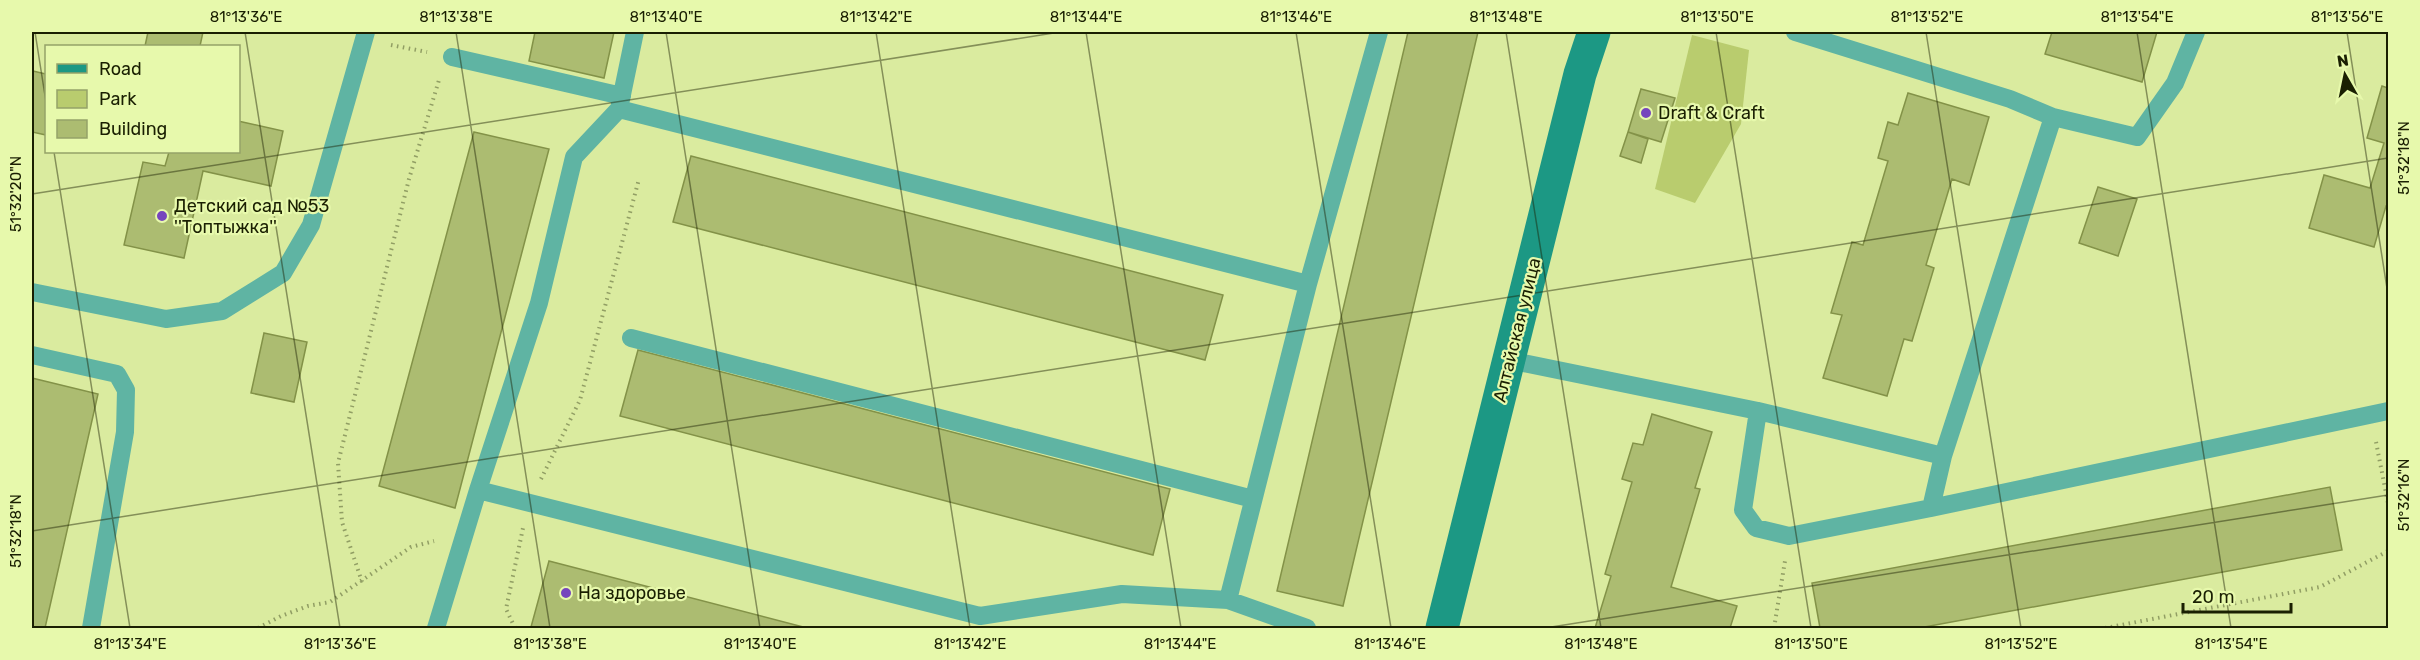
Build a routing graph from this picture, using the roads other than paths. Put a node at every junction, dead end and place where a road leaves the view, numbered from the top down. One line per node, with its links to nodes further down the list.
1 (635, 32): 8 (lane)
2 (1379, 32): 10 (lane)
3 (1594, 32): 14 (street, Алтайская улица)
4 (1795, 32): 9 (lane)
5 (2196, 32): 9 (lane)
6 (365, 35): 11 (lane)
7 (449, 57): 8 (lane)
8 (620, 103): 10 (lane); 18 (lane)
9 (2053, 117): 17 (lane)
10 (1308, 285): 19 (lane)
11 (32, 292)
12 (632, 338): 19 (lane)
13 (32, 355): 23 (lane)
14 (1509, 360): 15 (lane); 26 (street, Алтайская улица)
15 (1758, 411): 17 (lane); 20 (lane)
16 (2380, 413): 20 (lane)
17 (1943, 456): 20 (lane)
18 (478, 490): 22 (lane); 24 (lane)
19 (1253, 499): 21 (lane)
20 (1931, 508)
21 (1228, 600): 22 (lane); 25 (lane)
22 (979, 622)
23 (91, 628)
24 (436, 628)
25 (1307, 628)
26 (1442, 628)

